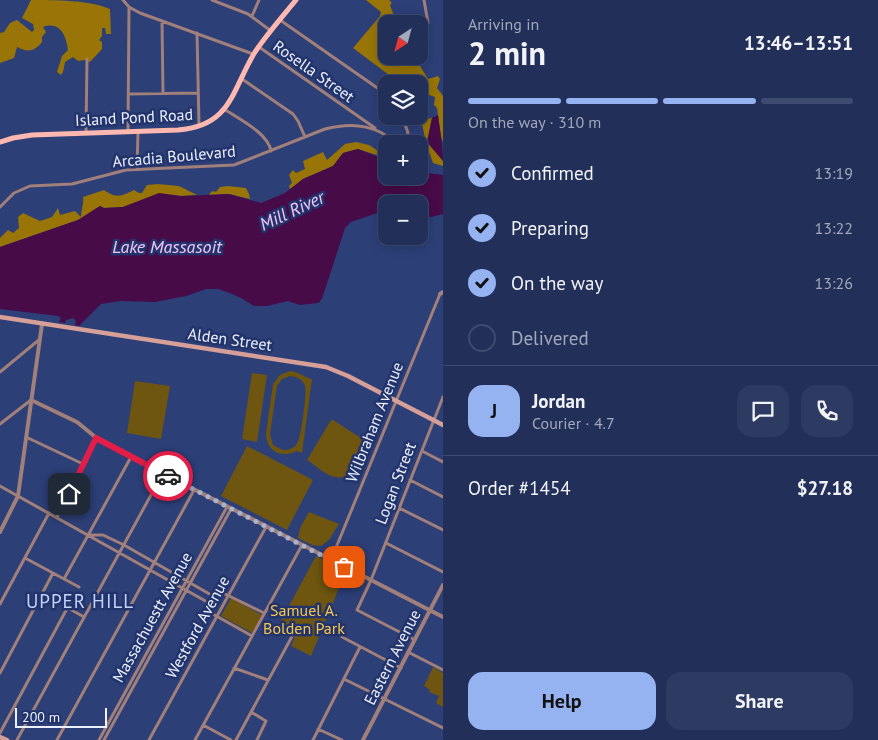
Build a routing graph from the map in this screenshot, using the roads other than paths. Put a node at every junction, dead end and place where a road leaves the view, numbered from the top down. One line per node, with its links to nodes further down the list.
1 (123, 0): 6 (street)
2 (212, 0): 8 (street)
3 (258, 0): 8 (street)
4 (296, 0): 9 (main road, Island Pond Road)
5 (424, 0): 7 (street)
6 (129, 7): 10 (street); 20 (street)
7 (427, 15)
8 (252, 16): 11 (street)
9 (280, 20): 11 (main road, Island Pond Road); 17 (street)
10 (162, 21): 12 (street); 18 (street)
11 (271, 31): 13 (main road, Island Pond Road)
12 (197, 33): 14 (street); 19 (street)
13 (259, 47): 14 (main road, Island Pond Road); 25 (street, Rosella Street)
14 (254, 54): 16 (main road, Island Pond Road)
15 (87, 59): 26 (street)
16 (242, 79): 21 (main road, Island Pond Road); 28 (street)
17 (378, 88)
18 (163, 93): 19 (street); 20 (street)
19 (198, 93): 22 (street)
20 (128, 94): 24 (street)
21 (224, 109): 22 (main road, Island Pond Road); 30 (street)
22 (199, 126): 23 (main road, Island Pond Road)
23 (138, 131): 24 (main road, Island Pond Road); 31 (street)
24 (128, 132): 26 (main road, Island Pond Road)
25 (380, 132): 27 (street); 28 (street, Arcadia Boulevard)
26 (86, 133): 29 (main road, Island Pond Road)
27 (386, 135)
28 (305, 137): 30 (street, Arcadia Boulevard)
29 (0, 142)
30 (271, 151): 31 (street, Arcadia Boulevard)
31 (137, 169): 32 (street, Arcadia Boulevard)
32 (0, 207)
33 (441, 293): 40 (street, Wilbraham Avenue)
34 (0, 317): 35 (main road, Alden Street)
35 (42, 324): 36 (street); 40 (main road, Alden Street)
36 (40, 338): 37 (street); 39 (street)
37 (0, 372)
38 (443, 397): 41 (street, Logan Street)
39 (32, 400): 42 (street); 44 (street); 45 (street)
40 (395, 400): 41 (main road, Alden Street); 71 (street, Wilbraham Avenue)
41 (434, 420): 43 (main road, Alden Street); 46 (street, Logan Street)
42 (0, 424)
43 (443, 425)
44 (26, 437): 49 (street); 54 (street)
45 (96, 438): 47 (street); 49 (street)
46 (422, 451): 48 (street); 51 (street, Logan Street)
47 (131, 457): 50 (street); 63 (street)
48 (443, 462)
49 (83, 464): 59 (street)
50 (163, 473): 53 (street); 65 (street)
51 (410, 480): 55 (street); 57 (street, Logan Street)
52 (0, 486): 54 (street)
53 (194, 490): 56 (street); 72 (street)
54 (18, 496): 58 (street); 62 (street)
55 (443, 497)
56 (229, 508): 60 (street); 67 (street, Massachuestt Avenue); 68 (street)
57 (399, 508): 61 (street); 64 (street, Logan Street)
58 (49, 513): 59 (street); 70 (street)
59 (57, 517): 63 (street)
60 (266, 527): 66 (street); 84 (street, Westford Avenue)
61 (443, 530)
62 (0, 532)
63 (88, 535): 65 (street); 69 (street); 76 (street)
64 (386, 543): 74 (street); 78 (street, Logan Street)
65 (124, 545): 69 (street); 72 (street)
66 (302, 545): 71 (street); 91 (street)
67 (205, 546): 68 (street); 77 (street, Massachuestt Avenue)
68 (209, 548): 79 (street)
69 (120, 552): 73 (street); 92 (street)
70 (25, 558): 75 (street); 88 (street)
71 (331, 560): 78 (street)
72 (154, 562): 73 (street); 77 (street)
73 (150, 569): 82 (street); 118 (street)
74 (443, 572)
75 (54, 573): 76 (street); 106 (street)
76 (64, 578): 81 (street)
77 (186, 580): 79 (street); 82 (street, Massachuestt Avenue)
78 (371, 580): 90 (street); 98 (street, Logan Street)
79 (191, 583): 83 (street); 85 (street)
80 (443, 585): 90 (street, Eastern Avenue)
81 (79, 587)
82 (182, 587): 83 (street); 100 (street, Massachuestt Avenue)
83 (187, 590): 87 (street); 101 (street)
84 (229, 595): 85 (street); 91 (street); 93 (street, Westford Avenue)
85 (213, 596): 87 (street)
86 (70, 603): 89 (street)
87 (209, 603): 93 (street)
88 (0, 604)
89 (68, 608): 92 (street); 116 (street)
90 (430, 610): 94 (street); 98 (street, Eastern Avenue)
91 (264, 613): 96 (street)
92 (84, 617): 117 (street)
93 (217, 617): 96 (street); 121 (street, Westford Avenue)
94 (443, 617)
95 (296, 629): 107 (street)
96 (252, 636): 103 (street)
97 (342, 637): 99 (street)
98 (414, 640): 102 (street, Eastern Avenue)
99 (360, 647): 104 (street); 108 (street)
100 (148, 650): 101 (street); 110 (street, Massachuestt Avenue)
101 (152, 652): 111 (street)
102 (408, 652): 104 (street, Eastern Avenue); 105 (street)
103 (234, 668): 107 (street); 113 (street)
104 (401, 668): 109 (street, Eastern Avenue)
105 (443, 670)
106 (0, 673)
107 (268, 680): 112 (street)
108 (344, 680): 109 (street); 115 (street)
109 (384, 700): 114 (street); 128 (street, Eastern Avenue)
110 (115, 710): 111 (street); 119 (street, Massachuestt Avenue)
111 (120, 712): 120 (street)
112 (251, 712): 124 (street); 125 (street)
113 (203, 725): 122 (street); 123 (street)
114 (443, 728)
115 (318, 729): 126 (street); 127 (street)
116 (0, 733)
117 (17, 740)
118 (57, 740)
119 (98, 740)
120 (104, 740)
121 (149, 740)
122 (195, 740)
123 (231, 740)
124 (236, 740)
125 (258, 740)
126 (313, 740)
127 (342, 740)
128 (363, 740)

